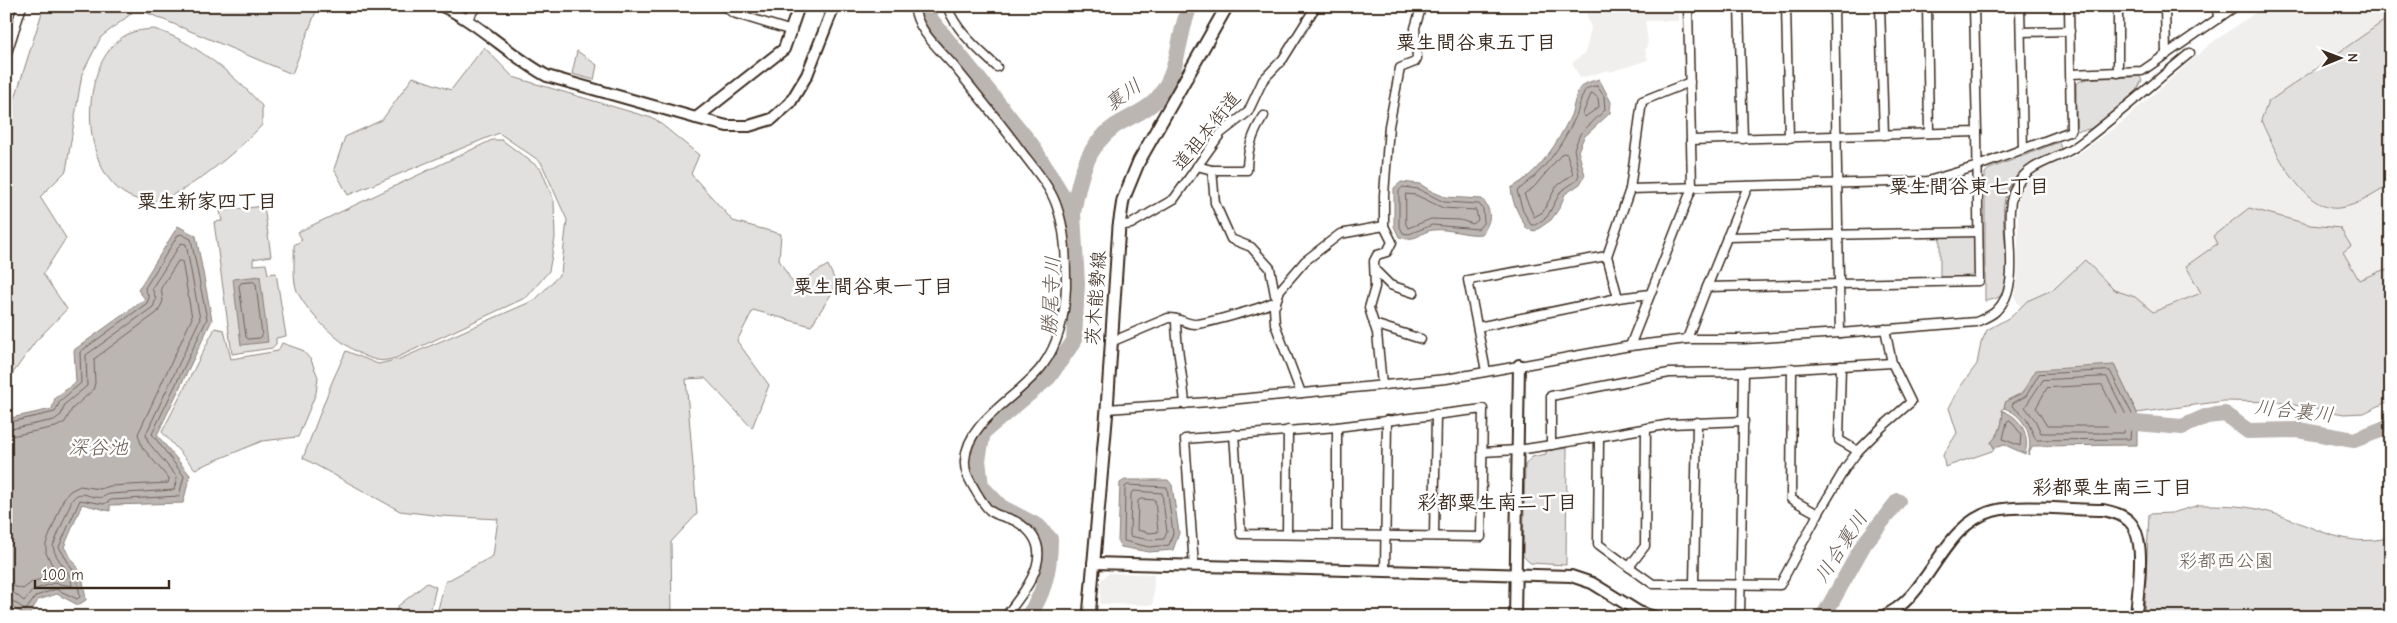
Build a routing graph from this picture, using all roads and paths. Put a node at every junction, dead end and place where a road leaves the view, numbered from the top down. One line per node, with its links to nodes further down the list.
1 (22, 6): 32 (street)
2 (442, 6): 25 (street)
3 (477, 6): 25 (street)
4 (724, 6): 27 (street)
5 (799, 6): 27 (street)
6 (834, 6): 38 (street)
7 (914, 6): 111 (street)
8 (947, 6): 33 (street)
9 (1226, 6): 54 (main road, 茨木能勢線)
10 (1316, 6): 47 (street, 道祖本街道)
11 (1688, 6): 36 (street)
12 (1739, 6): 44 (street)
13 (1786, 6): 43 (street)
14 (1834, 6): 42 (street)
15 (1880, 6): 41 (street)
16 (1927, 6): 40 (street)
17 (1974, 6): 39 (street)
18 (2020, 6): 28 (street)
19 (2069, 6): 29 (street)
20 (2118, 6): 34 (street)
21 (2165, 6): 31 (street)
22 (2217, 6): 26 (street)
23 (2236, 6): 26 (street)
24 (1419, 7): 55 (street)
25 (467, 19): 38 (street)
26 (2218, 19): 31 (street)
27 (792, 31): 38 (street)
28 (2021, 32): 29 (street); 46 (street)
29 (2070, 32): 35 (street)
30 (2190, 53): 70 (street)
31 (2166, 55): 34 (street)
32 (6, 56)
33 (997, 67)
34 (2118, 73): 35 (street)
35 (2071, 74): 46 (street)
36 (1690, 82): 45 (street); 53 (street)
37 (1264, 116): 49 (street)
38 (696, 118)
39 (1977, 132): 40 (street); 48 (street)
40 (1929, 133): 41 (street)
41 (1884, 135): 42 (street)
42 (1836, 136): 43 (street); 50 (street)
43 (1789, 138): 44 (street)
44 (1743, 139): 45 (street)
45 (1691, 140): 52 (street)
46 (2023, 149): 48 (street)
47 (1198, 166): 49 (street); 54 (street, 道祖本街道)
48 (1978, 166): 50 (street); 56 (street)
49 (1212, 170): 66 (street)
50 (1837, 183): 51 (street); 57 (street)
51 (1748, 186): 52 (street); 58 (street)
52 (1692, 188): 53 (street); 64 (street)
53 (1630, 189): 59 (street)
54 (1119, 226): 74 (main road, 茨木能勢線)
55 (1384, 226): 60 (street); 66 (street)
56 (1978, 232): 57 (street); 61 (street)
57 (1838, 235): 58 (street); 61 (street)
58 (1727, 237): 62 (street)
59 (1607, 256): 65 (street); 69 (street)
60 (1375, 270): 63 (street); 68 (street)
61 (1839, 284): 62 (street); 71 (street)
62 (1707, 287): 73 (street)
63 (1414, 293)
64 (1650, 294): 65 (street); 75 (street)
65 (1618, 298): 69 (street)
66 (1277, 300): 67 (street); 83 (street)
67 (1176, 318): 74 (street); 84 (street)
68 (1374, 324): 72 (street); 82 (street)
69 (1478, 327): 80 (street)
70 (1885, 329): 71 (street); 76 (street)
71 (1840, 333): 73 (street)
72 (1421, 339)
73 (1687, 339): 75 (street)
74 (1111, 342): 85 (main road, 茨木能勢線)
75 (1630, 346): 77 (street)
76 (1892, 363): 78 (street); 97 (street)
77 (1519, 365): 80 (street); 96 (street)
78 (1841, 366): 79 (street); 97 (street)
79 (1792, 368): 81 (street); 99 (street)
80 (1486, 371): 82 (street)
81 (1744, 372): 88 (street); 95 (street)
82 (1382, 385): 83 (street)
83 (1301, 393): 84 (street)
84 (1185, 404): 85 (street)
85 (1107, 410): 104 (main road, 茨木能勢線)
86 (1436, 414): 87 (street); 98 (street); 103 (street)
87 (1387, 420): 90 (street); 102 (street)
88 (1744, 421): 89 (street); 110 (street)
89 (1697, 422): 91 (street); 109 (street)
90 (1337, 427): 92 (street); 101 (street)
91 (1646, 428): 94 (street); 106 (street)
92 (1288, 430): 93 (street); 100 (street)
93 (1234, 434): 100 (street); 105 (street)
94 (1599, 437): 95 (street); 106 (street)
95 (1551, 444): 96 (street)
96 (1518, 450): 98 (street); 108 (street)
97 (1858, 451): 99 (street)
98 (1482, 452): 103 (street)
99 (1818, 514): 110 (street)
100 (1287, 534): 101 (street)
101 (1337, 535): 102 (street)
102 (1386, 536): 103 (street); 107 (street)
103 (1434, 536)
104 (1093, 563): 105 (street); 112 (main road, 茨木能勢線)
105 (1194, 566): 107 (street)
106 (1629, 567): 109 (street)
107 (1385, 570): 108 (street)
108 (1515, 573): 113 (street); 114 (street)
109 (1694, 584): 110 (street)
110 (1741, 586): 115 (street)
111 (1005, 617)
112 (1089, 617)
113 (1515, 617)
114 (1654, 617)
115 (1740, 617)
116 (1881, 617): 117 (street)
117 (2136, 617)

